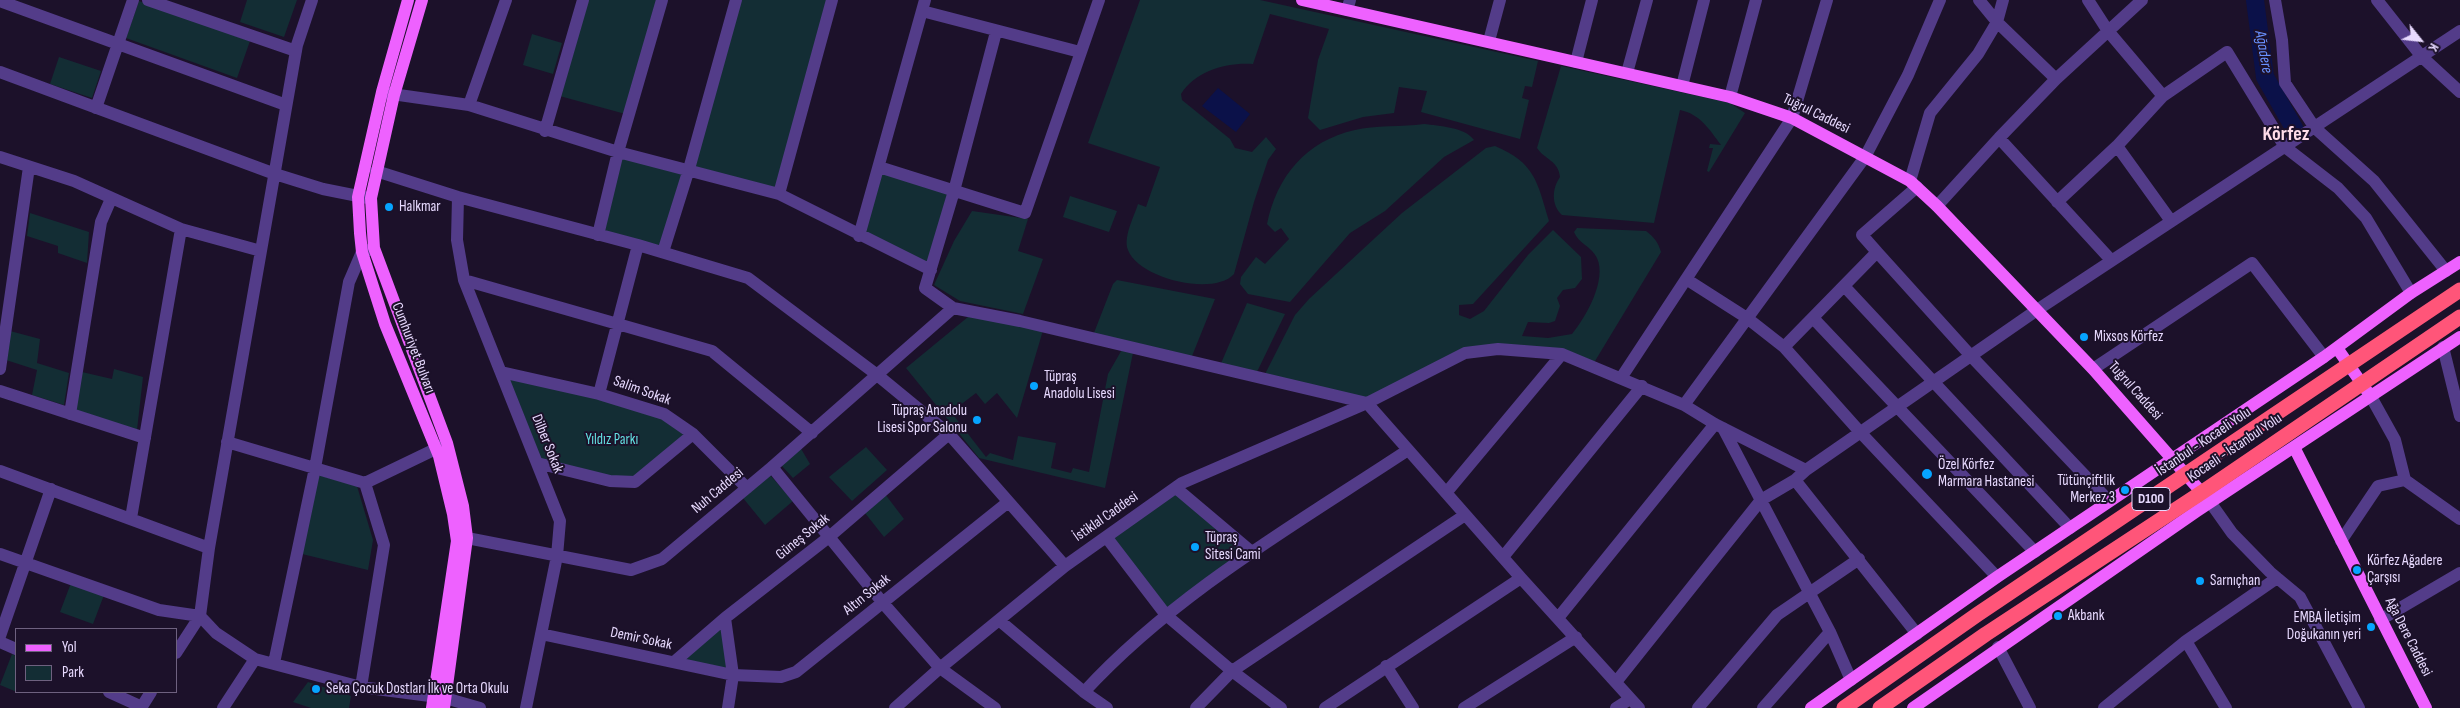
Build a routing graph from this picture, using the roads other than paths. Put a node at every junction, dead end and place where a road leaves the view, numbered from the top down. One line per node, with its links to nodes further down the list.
1 (133, 0): 34 (street)
2 (148, 0): 35 (street)
3 (312, 0): 35 (street)
4 (408, 0): 44 (main road, Cumhuriyet Bulvarı)
5 (422, 0): 44 (main road, Cumhuriyet Bulvarı)
6 (506, 0): 48 (street)
7 (583, 0): 52 (street)
8 (662, 0): 56 (street)
9 (736, 0): 61 (street)
10 (832, 0): 66 (street)
11 (1099, 0): 36 (street)
12 (1302, 0): 27 (main road, Tuğrul Caddesi)
13 (1500, 0): 33 (street)
14 (1592, 0): 38 (street)
15 (1646, 0): 40 (street)
16 (1704, 0): 42 (street)
17 (1756, 0): 45 (street)
18 (1827, 0): 50 (street)
19 (1940, 0): 58 (street)
20 (1979, 0): 29 (street)
21 (2003, 0): 29 (street)
22 (2088, 0): 30 (street)
23 (2142, 0): 30 (street)
24 (2274, 0): 51 (street)
25 (2377, 0): 37 (street)
26 (0, 1): 34 (street)
27 (1348, 5): 33 (main road, Tuğrul Caddesi)
28 (923, 6): 32 (street); 60 (street)
29 (1997, 22): 41 (street); 64 (street)
30 (2108, 31): 41 (street); 46 (street)
31 (2460, 31): 37 (street)
32 (996, 32): 36 (street); 65 (street)
33 (1489, 41): 38 (main road, Tuğrul Caddesi)
34 (118, 44): 47 (street); 49 (street)
35 (296, 51): 47 (street)
36 (1080, 52): 65 (street)
37 (2422, 56): 43 (street); 51 (street)
38 (1576, 62): 40 (main road, Tuğrul Caddesi)
39 (0, 72): 49 (street)
40 (1627, 73): 42 (main road, Tuğrul Caddesi)
41 (2056, 79): 53 (street)
42 (1682, 86): 45 (main road, Tuğrul Caddesi)
43 (2460, 92)
44 (388, 94): 48 (street); 62 (main road, Cumhuriyet Bulvarı); 67 (main road, Cumhuriyet Bulvarı)
45 (1730, 96): 50 (main road, Tuğrul Caddesi)
46 (2163, 96): 54 (street); 55 (street)
47 (286, 106): 63 (street)
48 (469, 106): 52 (street)
49 (96, 108): 63 (street)
50 (1792, 118): 58 (main road, Tuğrul Caddesi); 85 (street)
51 (2315, 128): 55 (street); 84 (street)
52 (545, 130): 56 (street)
53 (1998, 138): 70 (street); 71 (street)
54 (2117, 146): 70 (street); 72 (street)
55 (2285, 147): 72 (street); 89 (street)
56 (618, 152): 61 (street); 74 (street)
57 (0, 157): 59 (street)
58 (1865, 157): 64 (main road, Tuğrul Caddesi); 93 (street)
59 (29, 167): 69 (street); 103 (street)
60 (879, 167): 65 (street); 75 (street)
61 (689, 169): 66 (street); 79 (street)
62 (376, 171): 67 (main road, Cumhuriyet Bulvarı); 68 (street)
63 (274, 174): 67 (street); 78 (street)
64 (1914, 184): 71 (main road, Tuğrul Caddesi); 80 (street)
65 (954, 191): 83 (street)
66 (779, 194): 75 (street)
67 (365, 197): 77 (main road, Cumhuriyet Bulvarı)
68 (458, 197): 74 (street); 86 (street, Dilber Sokak)
69 (111, 199): 73 (street); 116 (street)
70 (2057, 202): 81 (street)
71 (1937, 206): 91 (main road, Tuğrul Caddesi)
72 (2171, 221): 81 (street)
73 (181, 229): 78 (street); 123 (street)
74 (598, 235): 76 (street)
75 (859, 236): 83 (street)
76 (638, 245): 79 (street); 95 (street)
77 (368, 250): 125 (main road, Cumhuriyet Bulvarı); 131 (street)
78 (261, 251): 124 (street)
79 (663, 252): 106 (street)
80 (1877, 252): 87 (street); 101 (street)
81 (2111, 260): 91 (street)
82 (2460, 262): 84 (main road)
83 (931, 270): 90 (street)
84 (2446, 271): 89 (main road)
85 (1686, 279): 93 (street); 107 (street)
86 (464, 280): 95 (street); 105 (street, Dilber Sokak)
87 (1844, 286): 94 (street); 108 (street)
88 (2460, 290): 218 (highway, İstanbul - Kocaeli Yolu / D100, bridge)
89 (2412, 293): 99 (main road)
90 (953, 308): 106 (street, Nuh Caddesi); 113 (street)
91 (2037, 310): 101 (street); 104 (main road, Tuğrul Caddesi)
92 (2460, 317): 219 (highway, Kocaeli - İstanbul Yolu / D100, bridge)
93 (1747, 318): 97 (street); 114 (street)
94 (1813, 318): 97 (street); 115 (street)
95 (616, 322): 111 (street); 120 (street)
96 (2460, 337): 98 (main road)
97 (1784, 347): 119 (street)
98 (2443, 347): 112 (main road); 117 (street)
99 (2337, 348): 102 (main road); 112 (main road)
100 (1562, 354): 107 (street, İstiklal Caddesi); 113 (street, İstiklal Caddesi); 141 (street)
101 (1971, 356): 108 (street); 143 (street)
102 (2324, 357): 104 (street); 128 (main road)
103 (0, 369)
104 (2093, 370): 128 (main road, Tuğrul Caddesi)
105 (501, 372): 111 (street, Salim Sokak); 129 (street, Dilber Sokak)
106 (876, 374): 120 (street, Nuh Caddesi); 122 (street)
107 (1621, 378): 109 (street, İstiklal Caddesi)
108 (1934, 382): 115 (street); 150 (street)
109 (1642, 386): 114 (street, İstiklal Caddesi); 160 (street)
110 (0, 390): 116 (street)
111 (599, 394): 121 (street, Salim Sokak)
112 (2370, 395): 126 (main road); 136 (street)
113 (1368, 403): 127 (street); 139 (street, İstiklal Caddesi)
114 (1684, 405): 118 (street, İstiklal Caddesi)
115 (1898, 406): 119 (street); 156 (street)
116 (70, 414): 123 (street)
117 (2460, 416)
118 (1719, 426): 133 (street, İstiklal Caddesi); 142 (street); 173 (street)
119 (1860, 432): 133 (street); 165 (street)
120 (812, 433): 132 (street, Nuh Caddesi)
121 (693, 434): 129 (street); 138 (street, Salim Sokak)
122 (949, 434): 145 (street); 151 (street, Güneş Sokak)
123 (145, 438): 148 (street)
124 (227, 442): 131 (street); 155 (street)
125 (441, 446): 137 (street); 153 (main road, Cumhuriyet Bulvarı)
126 (2294, 447): 144 (main road); 154 (main road, Ağa Dere Caddesi)
127 (1408, 450): 141 (street); 157 (street)
128 (2173, 458): 130 (main road); 144 (main road, Tuğrul Caddesi)
129 (537, 463): 159 (street, Dilber Sokak)
130 (2160, 467): 143 (main road); 146 (main road)
131 (315, 468): 137 (street); 188 (street)
132 (772, 468): 138 (street, Nuh Caddesi); 151 (street)
133 (1806, 470): 135 (street)
134 (0, 471): 140 (street)
135 (1795, 480): 142 (street); 161 (street)
136 (2405, 480): 149 (street); 154 (street)
137 (365, 483): 195 (street)
138 (747, 488): 159 (street, Nuh Caddesi)
139 (1176, 488): 152 (street, İstiklal Caddesi); 157 (street)
140 (50, 489): 148 (street); 162 (street)
141 (1446, 493): 147 (street)
142 (1761, 500): 168 (street); 194 (street)
143 (2108, 501): 150 (main road)
144 (2210, 502): 146 (main road); 167 (street)
145 (1007, 503): 163 (street); 169 (street, Altın Sokak)
146 (2197, 511): 183 (main road)
147 (1466, 514): 160 (street); 191 (street)
148 (131, 518): 155 (street)
149 (2460, 519)
150 (2070, 528): 156 (main road)
151 (829, 537): 169 (street); 172 (street, Güneş Sokak)
152 (1107, 538): 163 (street, İstiklal Caddesi); 170 (street)
153 (462, 540): 159 (street, Nuh Caddesi); 199 (main road, Cumhuriyet Bulvarı)
154 (2341, 541): 174 (main road, Ağa Dere Caddesi)
155 (209, 548): 171 (street)
156 (2035, 552): 165 (main road)
157 (1253, 553): 170 (street)
158 (0, 554): 162 (street)
159 (557, 556): 177 (street, Dilber Sokak)
160 (1503, 557): 166 (street)
161 (1859, 559): 168 (street); 178 (street)
162 (26, 564): 171 (street); 179 (street)
163 (1065, 566): 175 (street, İstiklal Caddesi)
164 (2460, 573): 174 (street)
165 (1997, 577): 178 (main road)
166 (1521, 578): 173 (street); 189 (street)
167 (2277, 578): 181 (street); 224 (street)
168 (1809, 592): 176 (street); 215 (street)
169 (883, 603): 190 (street); 192 (street, Altın Sokak)
170 (1166, 615): 191 (street); 196 (street)
171 (200, 616): 185 (street); 186 (street)
172 (725, 618): 187 (street, Güneş Sokak); 192 (street)
173 (1558, 618): 180 (street)
174 (2380, 620): 225 (main road, Ağa Dere Caddesi)
175 (1000, 621): 190 (street, İstiklal Caddesi); 196 (street)
176 (1830, 632): 193 (street); 216 (street)
177 (541, 634): 187 (street, Demir Sokak); 204 (street, Dilber Sokak)
178 (1917, 634): 193 (main road)
179 (0, 636)
180 (1576, 637): 194 (street); 213 (street)
181 (2186, 641): 222 (street); 223 (street)
182 (0, 642): 184 (street)
183 (1998, 646): 220 (main road); 221 (street)
184 (15, 649)
185 (178, 650)
186 (255, 659): 188 (street); 202 (street)
187 (674, 662): 192 (street, Demir Sokak)
188 (274, 663): 195 (street)
189 (1386, 666): 211 (street); 212 (street)
190 (940, 668): 206 (street, İstiklal Caddesi); 207 (street)
191 (1232, 671): 209 (street); 210 (street)
192 (733, 675): 205 (street)
193 (1851, 680): 217 (main road)
194 (1616, 682): 200 (street)
195 (360, 687): 199 (street)
196 (1084, 692): 208 (street)
197 (111, 693): 201 (street)
198 (150, 693): 201 (street)
199 (439, 703): 203 (street)
200 (1634, 703): 214 (street)
201 (141, 707)
202 (223, 708)
203 (480, 708)
204 (526, 708)
205 (728, 708)
206 (895, 708)
207 (995, 708)
208 (1106, 708)
209 (1196, 708)
210 (1280, 708)
211 (1325, 708)
212 (1413, 708)
213 (1464, 708)
214 (1616, 708)
215 (1698, 708)
216 (1763, 708)
217 (1811, 708)
218 (1844, 708)
219 (1880, 708)
220 (1912, 708)
221 (2030, 708)
222 (2104, 708)
223 (2226, 708)
224 (2359, 708)
225 (2426, 708)

